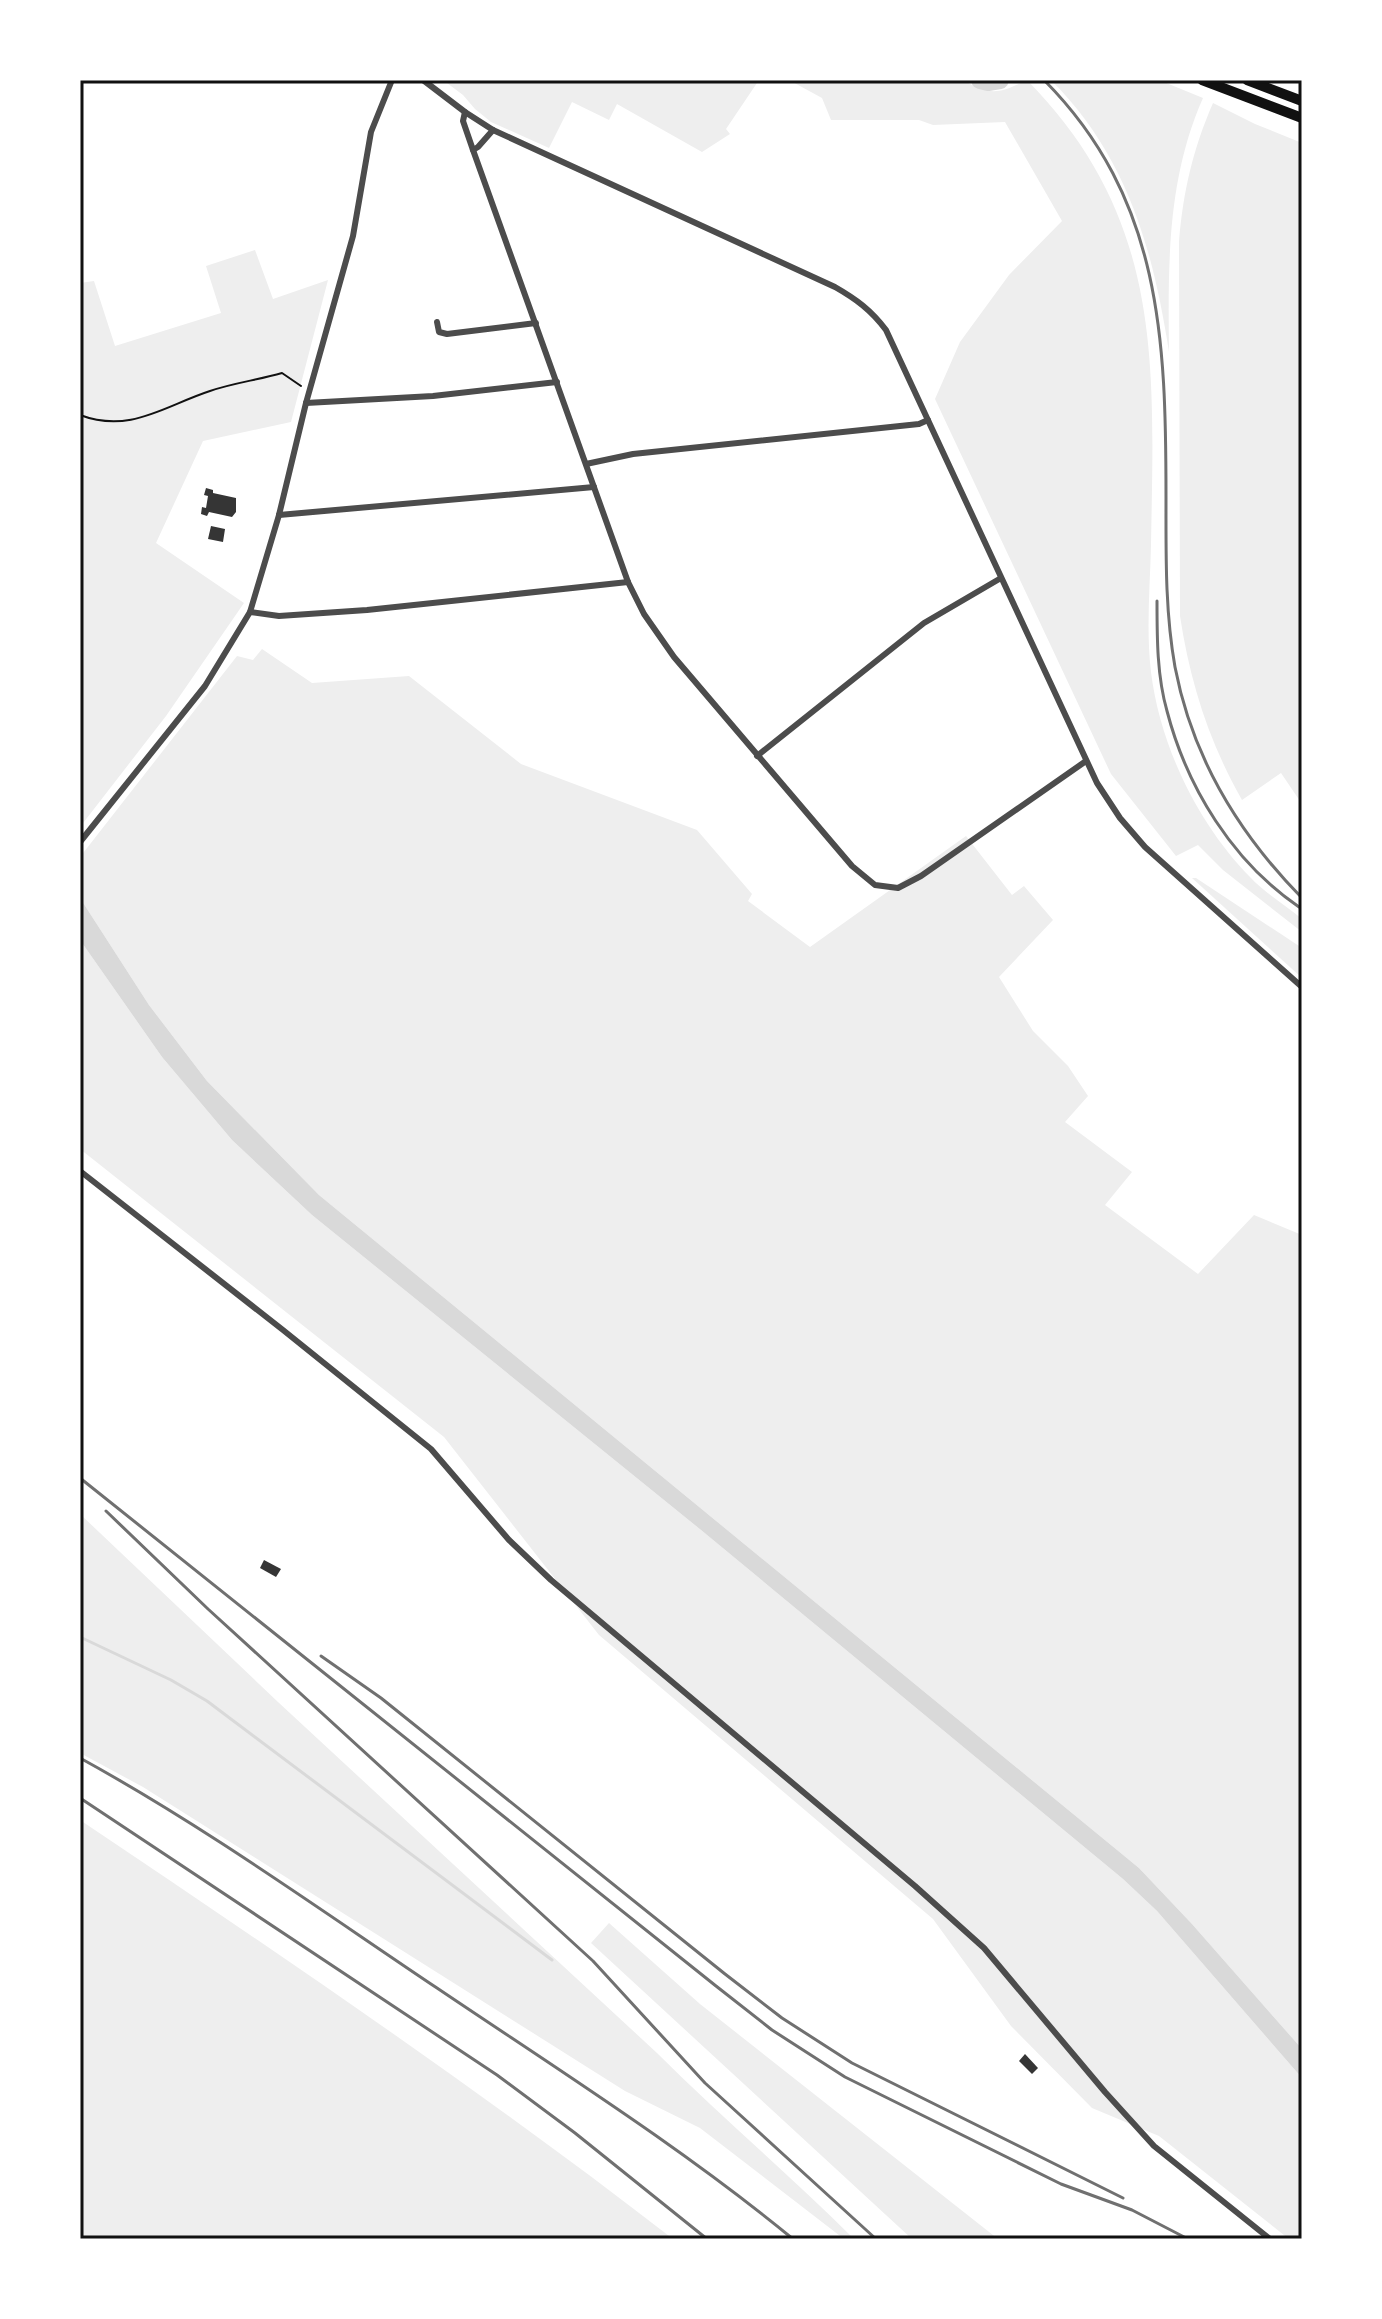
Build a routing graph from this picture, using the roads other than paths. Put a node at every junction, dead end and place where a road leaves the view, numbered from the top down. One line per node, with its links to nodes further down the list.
1 (392, 80): 13 (street)
2 (423, 80): 6 (street)
3 (1202, 80): 7 (highway)
4 (1247, 80): 5 (highway)
5 (1302, 101)
6 (465, 112): 8 (street); 9 (street)
7 (1302, 118)
8 (493, 130): 9 (street); 14 (street)
9 (473, 150): 11 (street)
10 (437, 322): 11 (street)
11 (536, 323): 12 (street)
12 (557, 382): 13 (street); 15 (street)
13 (306, 403): 17 (street)
14 (928, 420): 15 (street); 18 (street)
15 (586, 464): 16 (street)
16 (594, 487): 17 (street); 19 (street)
17 (279, 515): 20 (street)
18 (1001, 578): 21 (street); 22 (street)
19 (628, 582): 20 (street); 21 (street)
20 (250, 612): 23 (street)
21 (757, 756): 22 (street)
22 (1086, 761): 24 (street)
23 (80, 842)
24 (1302, 987)
25 (80, 1171): 26 (street)
26 (1270, 2239)

